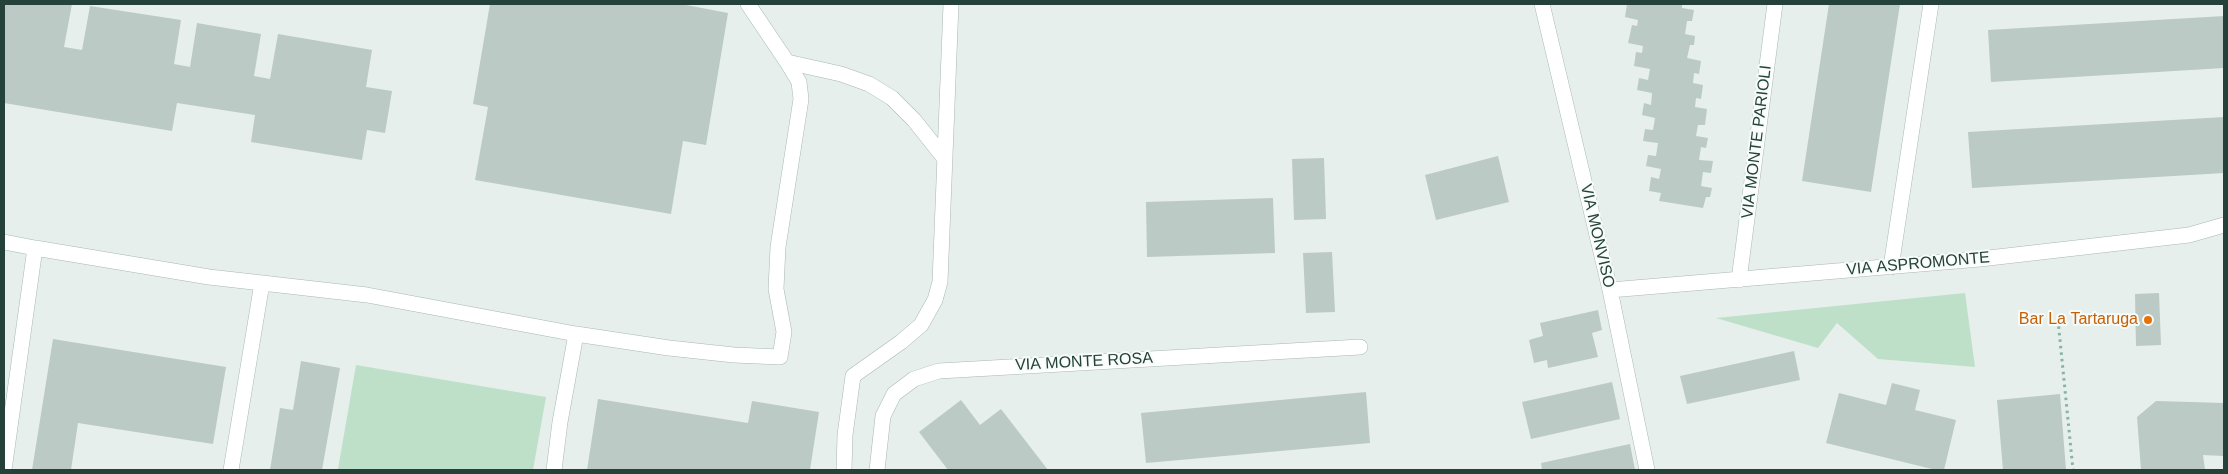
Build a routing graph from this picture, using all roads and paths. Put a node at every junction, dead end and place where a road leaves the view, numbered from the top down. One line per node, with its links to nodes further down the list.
1 (748, 4): 6 (street)
2 (951, 4): 7 (street)
3 (1542, 4): 14 (street, VIA MONVISO)
4 (1775, 4): 12 (street, VIA MONTE PARIOLI)
5 (1930, 4): 11 (street)
6 (787, 62): 7 (street); 16 (street)
7 (944, 159): 21 (street)
8 (2224, 225): 11 (street, VIA ASPROMONTE)
9 (4, 242): 10 (street)
10 (35, 248): 13 (street); 18 (street)
11 (1891, 267): 12 (street, VIA ASPROMONTE)
12 (1739, 280): 14 (street, VIA ASPROMONTE)
13 (262, 283): 16 (street); 19 (street)
14 (1610, 290): 23 (street, VIA MONVISO)
15 (2058, 320): 24 (path)
16 (576, 334): 20 (street)
17 (1360, 347): 22 (street, VIA MONTE ROSA)
18 (4, 470)
19 (231, 470)
20 (554, 470)
21 (844, 470)
22 (877, 470)
23 (1647, 470)
24 (2073, 470)

